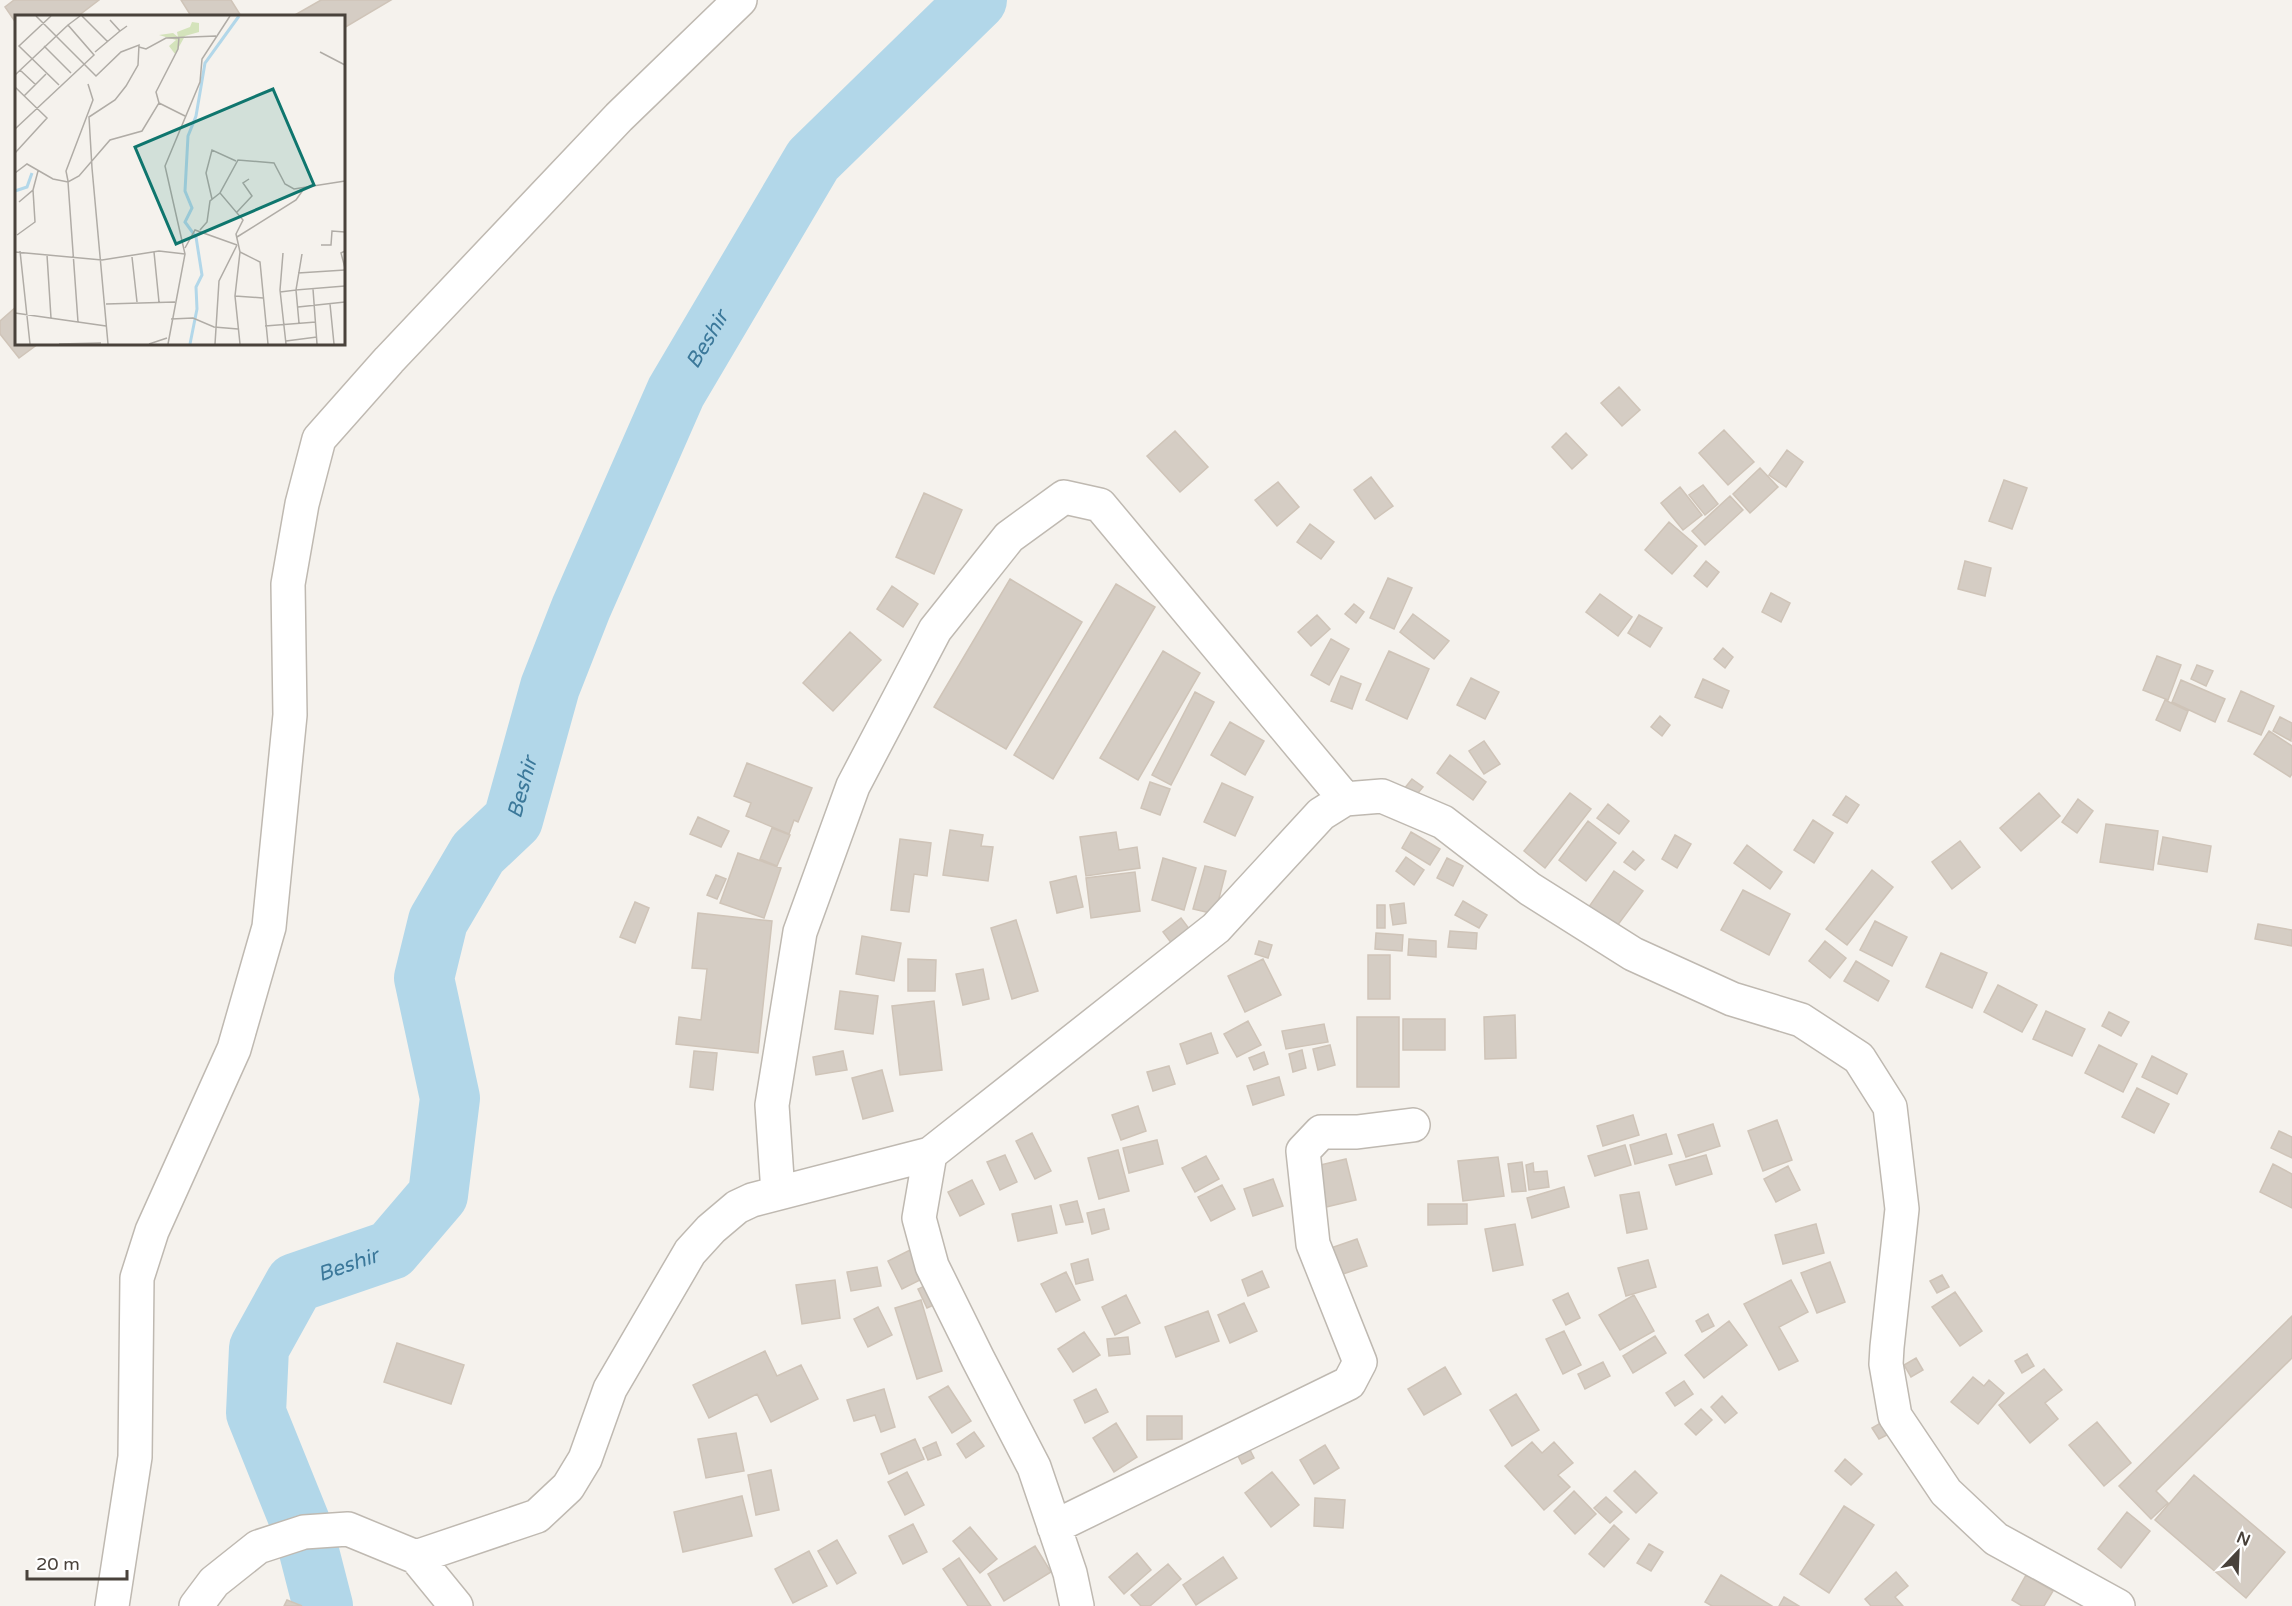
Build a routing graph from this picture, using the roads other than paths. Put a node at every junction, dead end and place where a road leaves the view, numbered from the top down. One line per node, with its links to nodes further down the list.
1 (740, 0): 8 (street)
2 (1345, 799): 4 (street); 5 (street); 12 (street)
3 (1413, 1125): 6 (street)
4 (930, 1154): 5 (street); 6 (street)
5 (778, 1193): 7 (street)
6 (1054, 1527): 11 (street)
7 (416, 1557): 9 (street); 10 (street)
8 (112, 1606)
9 (196, 1606)
10 (456, 1606)
11 (1077, 1606)
12 (2118, 1606)

